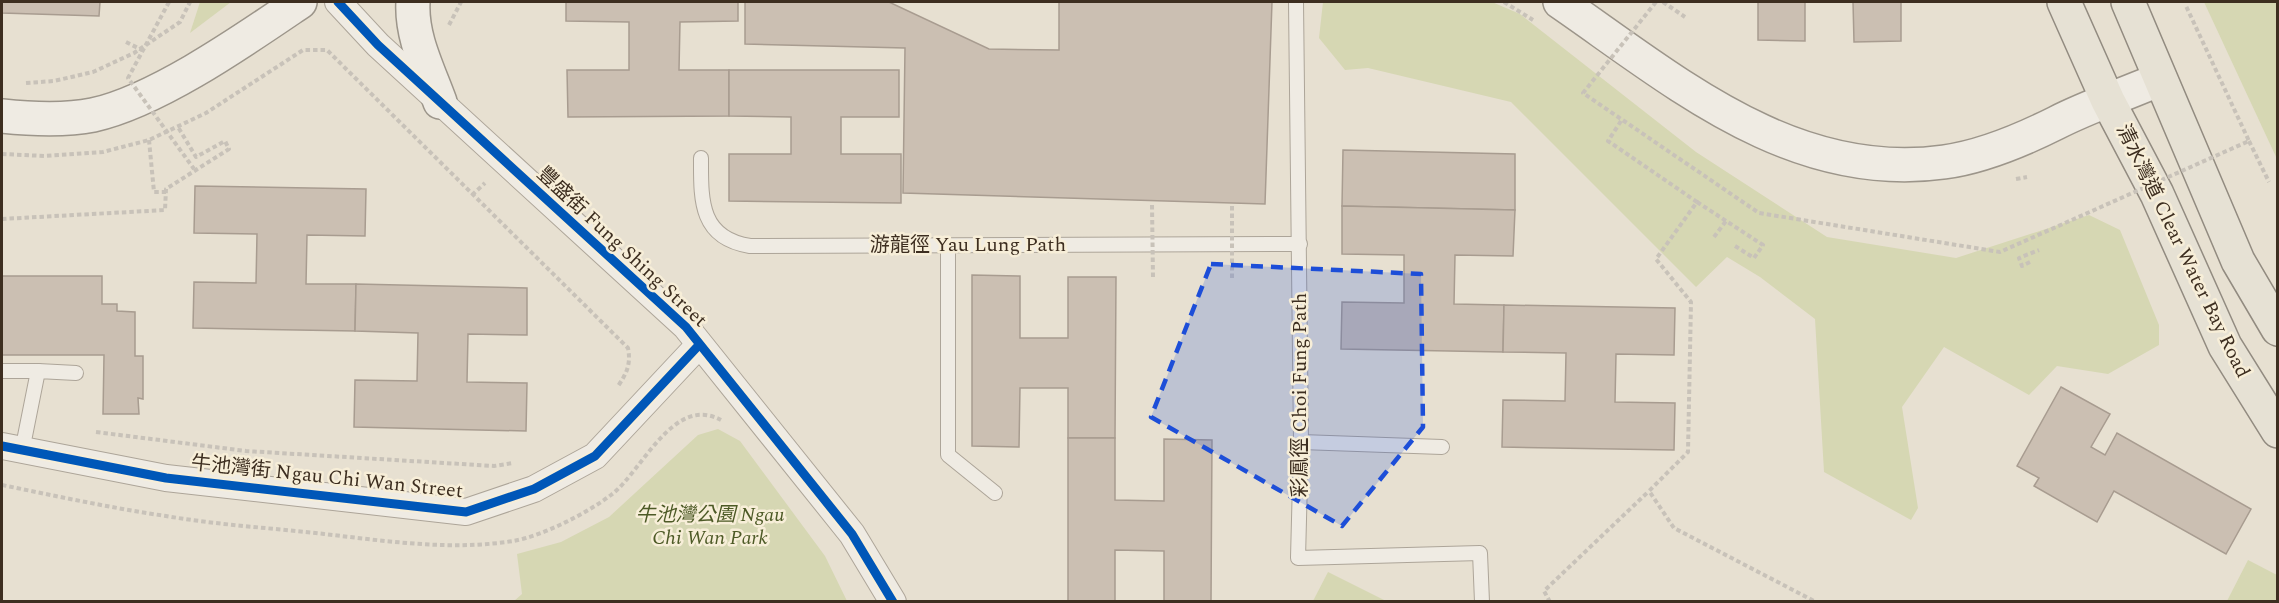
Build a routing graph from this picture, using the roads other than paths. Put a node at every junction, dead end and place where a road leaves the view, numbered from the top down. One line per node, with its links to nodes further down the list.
1 (300, 2): 11 (main road)
2 (338, 2): 10 (street, 豐盛街 Fung Shing Street)
3 (412, 2): 10 (main road)
4 (1296, 2): 13 (lane, 彩鳳徑 Choi Fung Path)
5 (1560, 2): 9 (main road, 清水灣道 Clear Water Bay Road)
6 (2064, 2): 9 (main road)
7 (2128, 2): 8 (main road)
8 (2160, 79): 9 (main road, 清水灣道 Clear Water Bay Road); 15 (main road)
9 (2108, 101): 20 (main road, 清水灣道 Clear Water Bay Road)
10 (440, 102): 16 (street, 豐盛街 Fung Shing Street)
11 (2, 116)
12 (701, 158): 14 (lane, 游龍徑 Yau Lung Path)
13 (1300, 244): 14 (lane, 游龍徑 Yau Lung Path); 21 (lane, 彩鳳徑 Choi Fung Path)
14 (948, 245): 24 (lane)
15 (2277, 329)
16 (699, 345): 23 (street, 牛池灣街 Ngau Chi Wan Street); 25 (street, 豐盛街 Fung Shing Street)
17 (2, 371): 18 (lane)
18 (38, 371): 19 (lane); 23 (lane)
19 (76, 373)
20 (2277, 431)
21 (1301, 442): 22 (lane); 26 (lane, 彩鳳徑 Choi Fung Path)
22 (1442, 447)
23 (12, 449)
24 (995, 493)
25 (893, 602)
26 (1482, 602)

